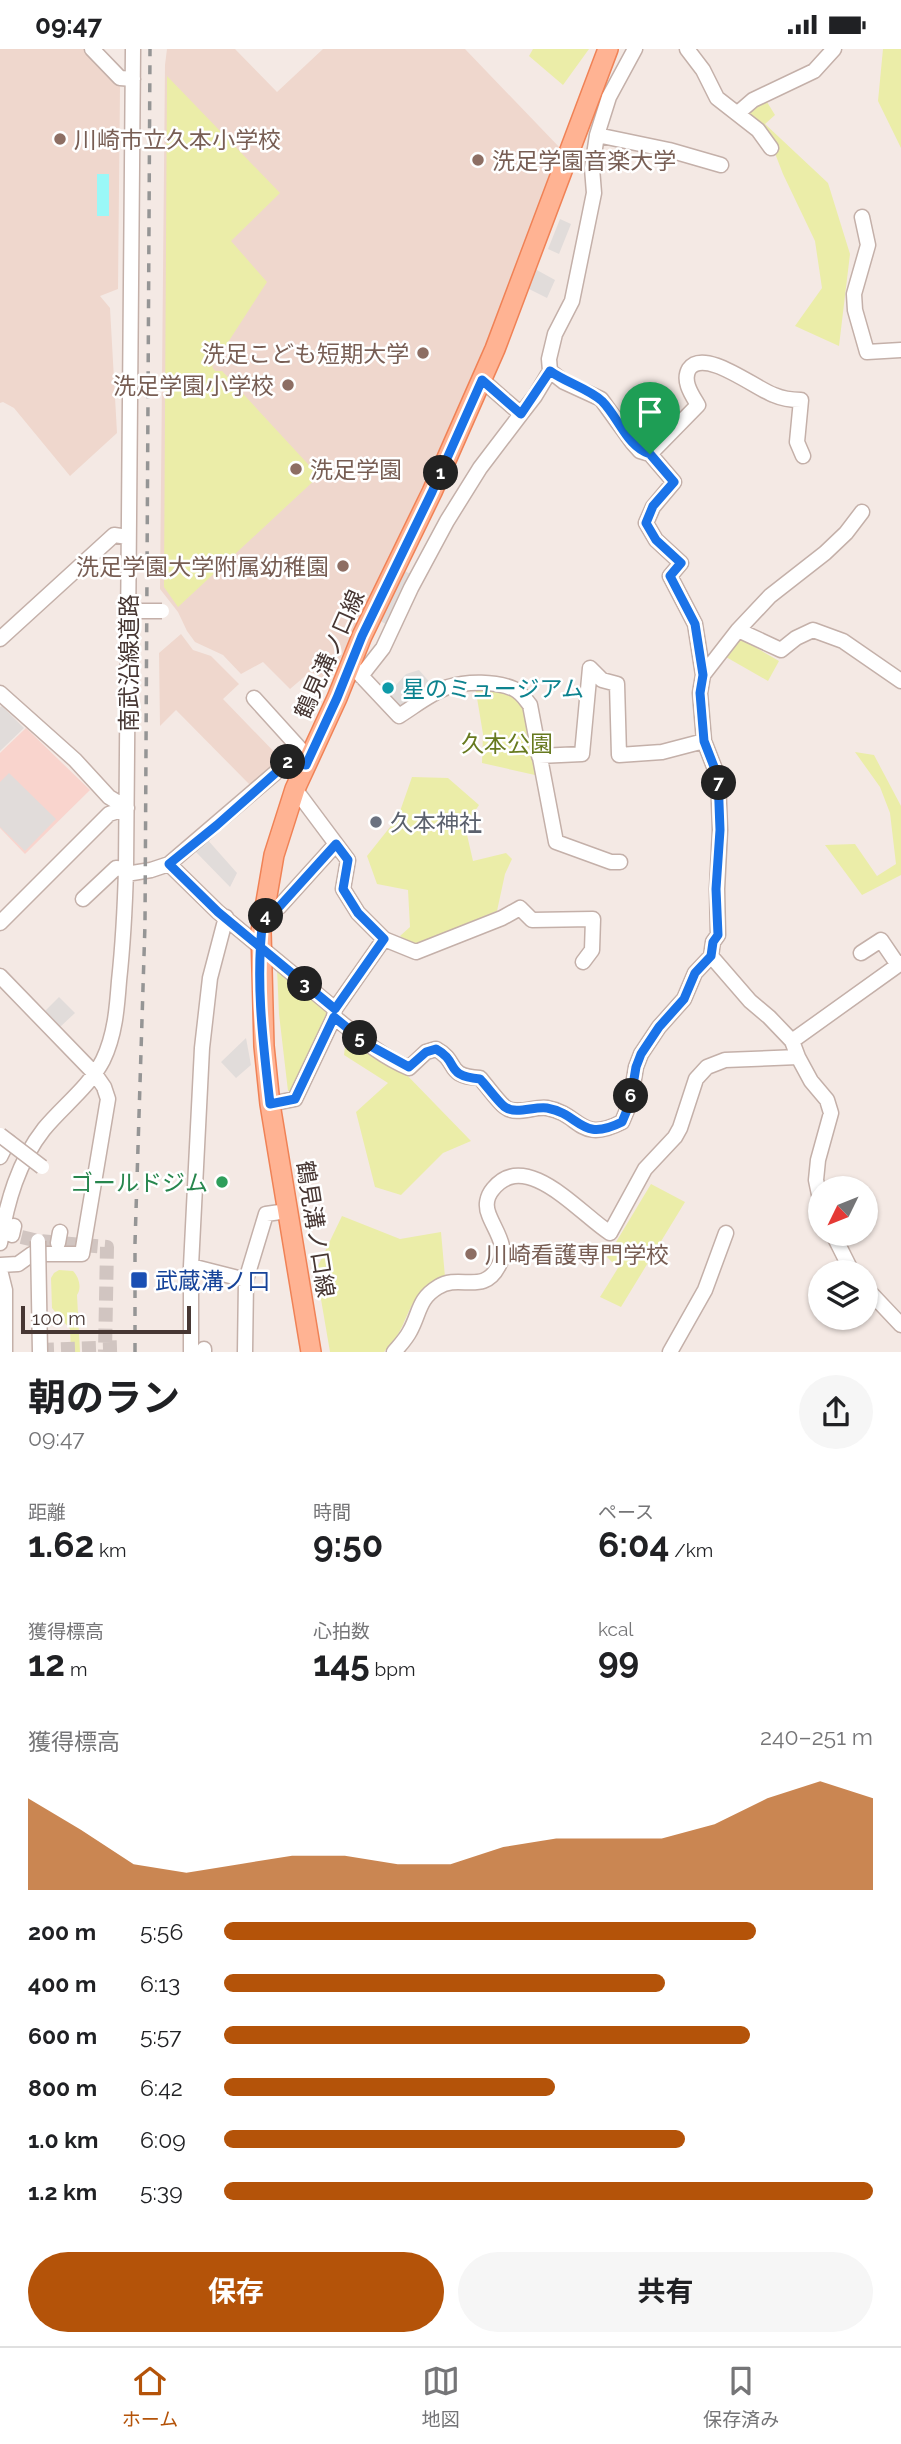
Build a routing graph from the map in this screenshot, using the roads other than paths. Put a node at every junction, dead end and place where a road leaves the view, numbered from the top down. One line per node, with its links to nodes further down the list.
1 (92, 49): 7 (street)
2 (133, 49): 7 (street, 南武沿線道路)
3 (608, 49): 8 (main road, 鶴見溝ノ口線)
4 (635, 49): 8 (street)
5 (687, 49): 9 (street)
6 (834, 49): 9 (street)
7 (133, 79): 21 (street, 南武沿線道路)
8 (601, 94): 10 (street); 16 (main road, 鶴見溝ノ口線)
9 (738, 113): 11 (street)
10 (597, 135): 12 (street); 15 (street)
11 (771, 148)
12 (721, 165)
13 (862, 217): 14 (street)
14 (901, 350)
15 (550, 371): 17 (street); 18 (street)
16 (482, 380): 17 (street); 22 (main road, 鶴見溝ノ口線)
17 (521, 414): 23 (street)
18 (650, 454): 19 (street); 29 (street)
19 (803, 456)
20 (862, 512): 26 (street)
21 (128, 537): 27 (street); 37 (street, 南武沿線道路)
22 (399, 561): 23 (street); 28 (main road, 鶴見溝ノ口線)
23 (419, 572): 28 (street)
24 (136, 611): 25 (street, bridge)
25 (162, 611)
26 (738, 630): 29 (street); 30 (street)
27 (0, 639)
28 (356, 670): 34 (street); 35 (main road, 鶴見溝ノ口線)
29 (703, 675): 33 (street)
30 (901, 681)
31 (0, 693): 37 (street)
32 (254, 698): 35 (street)
33 (704, 741): 34 (street); 49 (street)
34 (539, 757): 39 (street)
35 (306, 765): 36 (main road, 鶴見溝ノ口線); 40 (street)
36 (295, 789): 38 (street); 44 (main road, 鶴見溝ノ口線)
37 (127, 808): 41 (street, 南武沿線道路); 45 (street)
38 (336, 844): 44 (street); 46 (street)
39 (620, 862)
40 (169, 864): 41 (street); 43 (street)
41 (126, 871): 42 (street); 56 (street, 南武沿線道路)
42 (82, 899)
43 (226, 917): 47 (street); 66 (street)
44 (263, 919): 47 (main road, 鶴見溝ノ口線)
45 (0, 923)
46 (384, 939): 50 (street); 53 (street)
47 (261, 948): 53 (street); 57 (main road, 鶴見溝ノ口線)
48 (861, 953): 51 (street)
49 (711, 956): 53 (street); 54 (street)
50 (583, 962)
51 (900, 964): 54 (street)
52 (0, 976): 56 (street)
53 (335, 1013): 57 (street)
54 (792, 1041): 55 (street)
55 (798, 1058): 61 (street); 76 (street)
56 (95, 1074): 64 (street, 南武沿線道路); 67 (street)
57 (270, 1104): 62 (main road, 鶴見溝ノ口線)
58 (11, 1142): 59 (street); 60 (street, bridge)
59 (0, 1157)
60 (38, 1163)
61 (816, 1176)
62 (288, 1211): 68 (street); 75 (main road, 鶴見溝ノ口線)
63 (726, 1233): 77 (street)
64 (9, 1234)
65 (38, 1241): 73 (street, bridge)
66 (191, 1266): 68 (street); 71 (street)
67 (0, 1267): 72 (street)
68 (246, 1280): 74 (street)
69 (878, 1301): 70 (street)
70 (901, 1325)
71 (199, 1351)
72 (5, 1352)
73 (40, 1352)
74 (245, 1352)
75 (312, 1352)
76 (394, 1352)
77 (670, 1352)

